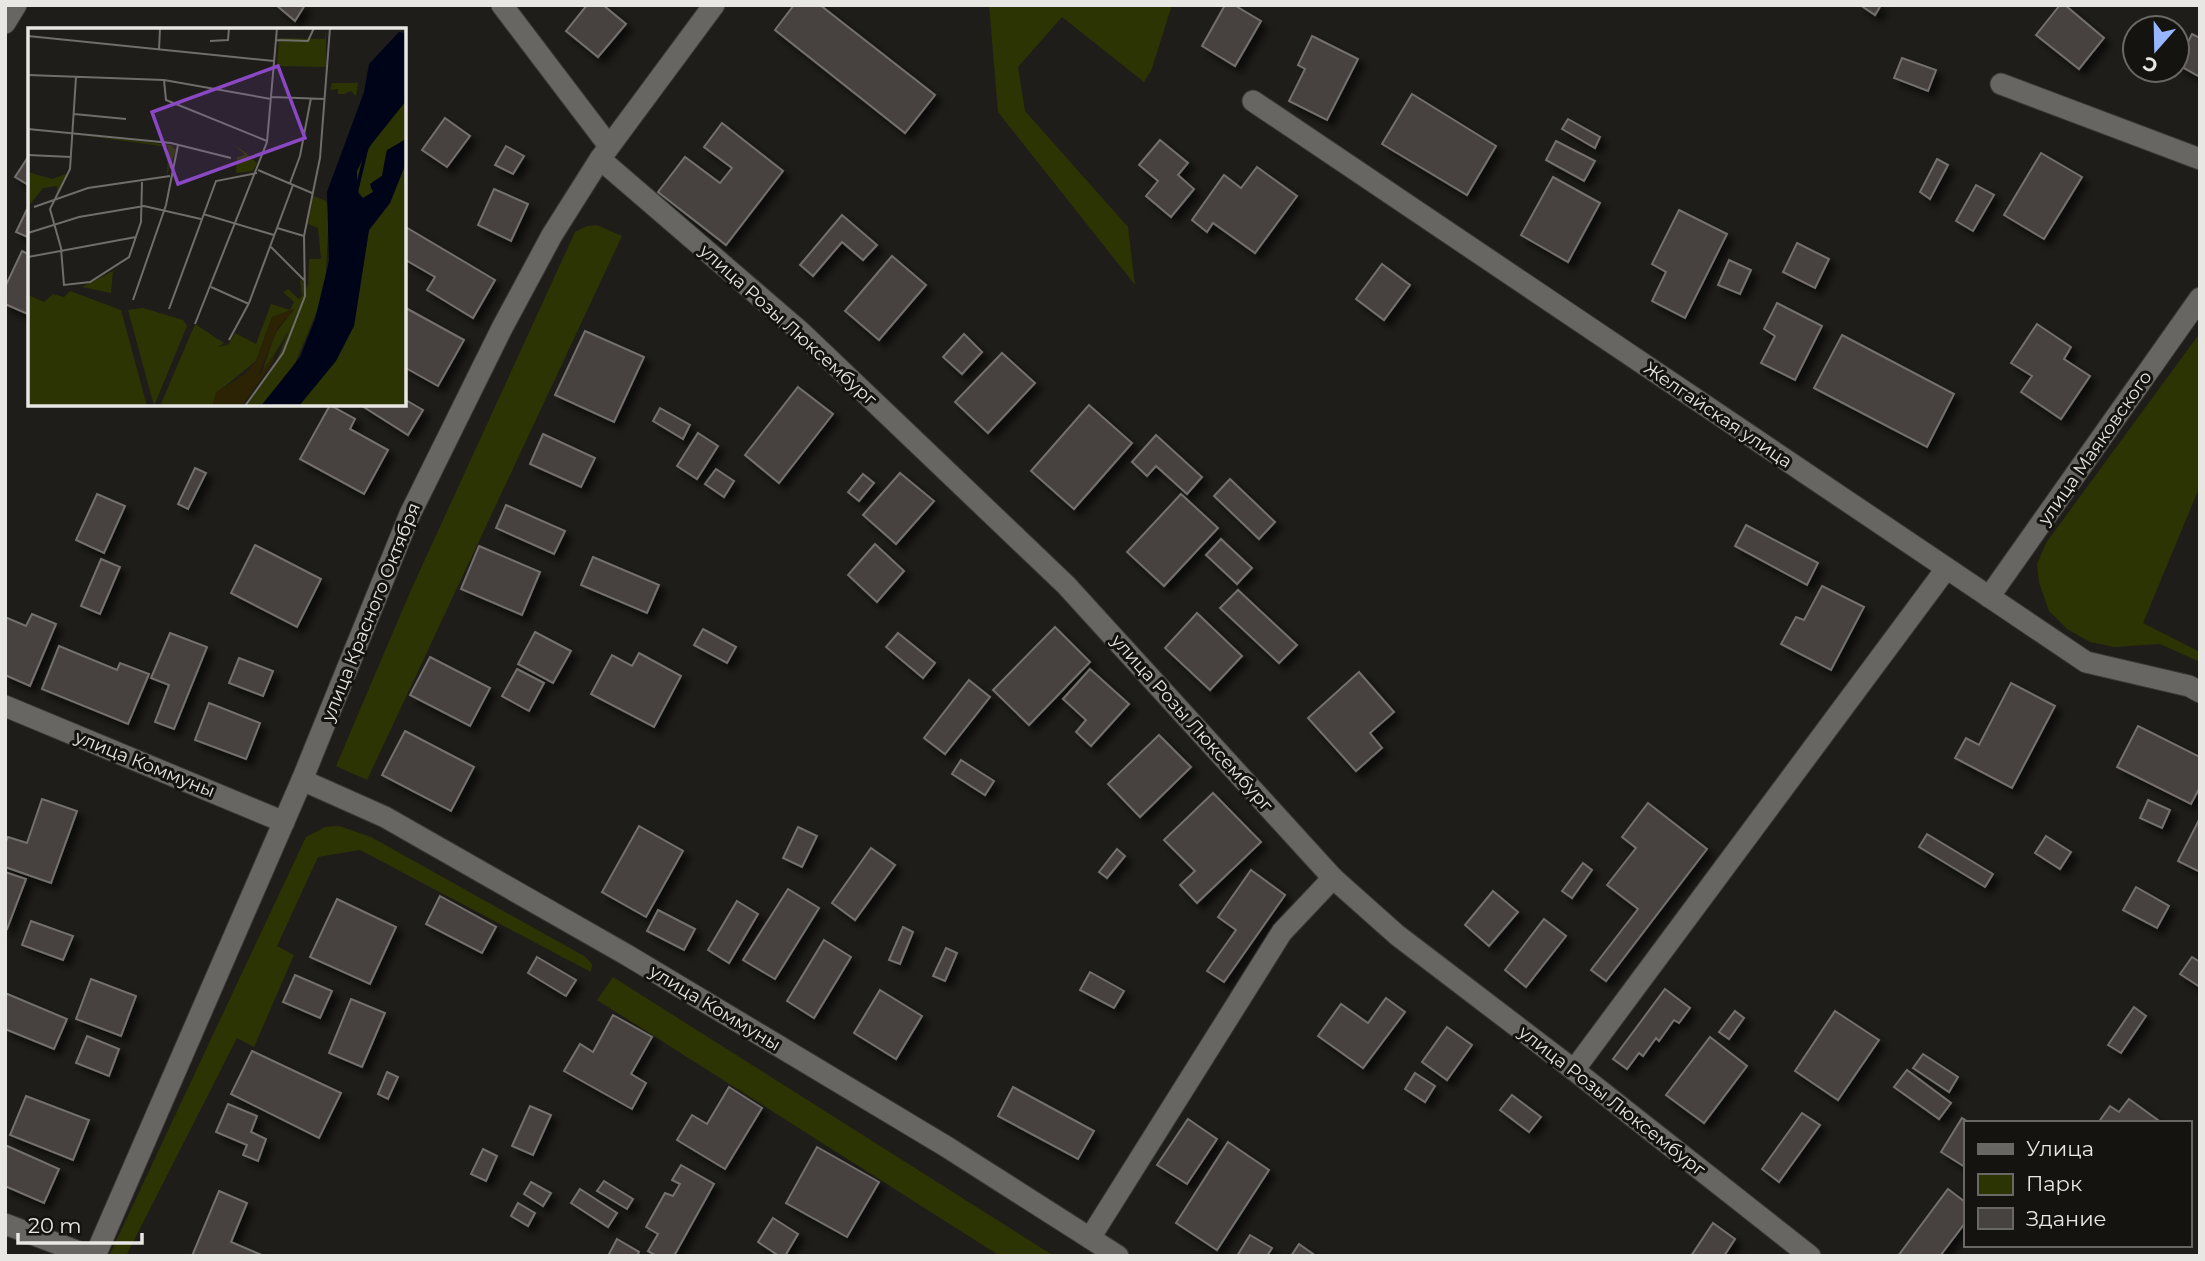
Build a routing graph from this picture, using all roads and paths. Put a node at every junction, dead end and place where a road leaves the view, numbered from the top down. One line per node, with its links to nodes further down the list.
1 (16, 5): 4 (street)
2 (502, 5): 7 (street, улица Розы Люксембург)
3 (713, 5): 7 (street, улица Красного Октября)
4 (5, 23)
5 (2001, 84): 8 (street)
6 (1253, 102): 10 (street, Желгайская улица)
7 (605, 152): 14 (street, улица Красного Октября); 16 (street, улица Розы Люксембург)
8 (2200, 159)
9 (2200, 299): 11 (street, улица Маяковского)
10 (1946, 569): 11 (street, Желгайская улица); 17 (street)
11 (1989, 597): 12 (street, Желгайская улица)
12 (2200, 692)
13 (5, 706): 15 (street, улица Коммуны)
14 (302, 780): 15 (street, улица Красного Октября); 19 (street, улица Коммуны)
15 (284, 821): 21 (street, улица Красного Октября)
16 (1333, 878): 17 (street, улица Розы Люксембург); 19 (street)
17 (1574, 1070): 23 (street, улица Розы Люксембург)
18 (5, 1224): 20 (street)
19 (1090, 1238): 22 (street, улица Коммуны)
20 (90, 1256)
21 (95, 1256)
22 (1118, 1256)
23 (1810, 1256)

